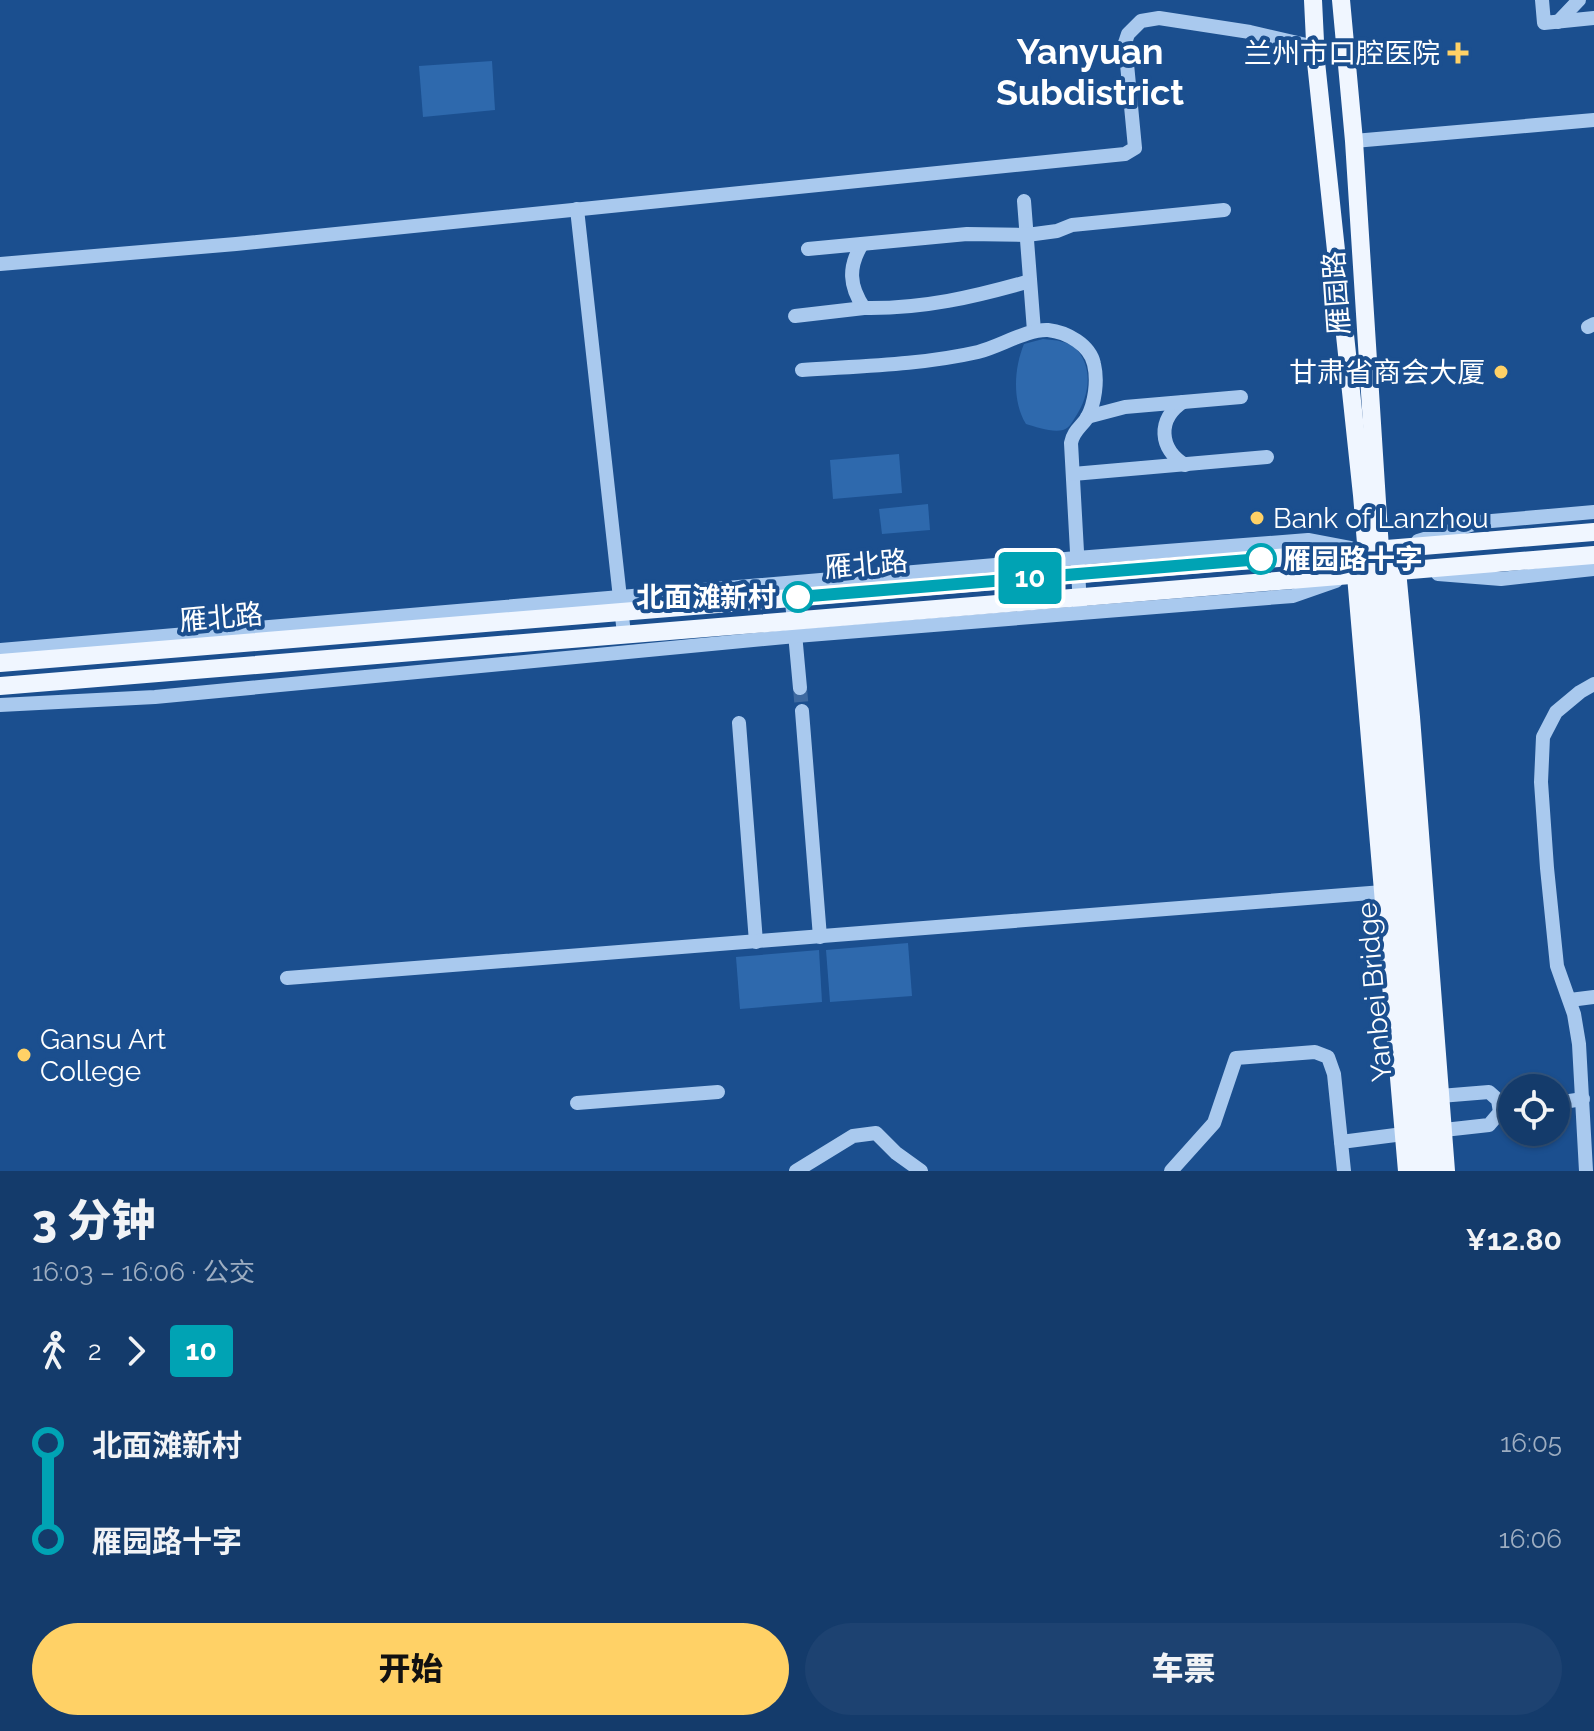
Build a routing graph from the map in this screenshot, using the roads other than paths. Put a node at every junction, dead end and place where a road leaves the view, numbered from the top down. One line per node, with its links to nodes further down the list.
1 (1313, 0): 7 (main road, 雁园路)
2 (1341, 0): 9 (main road, 雁园路)
3 (1542, 0): 6 (street)
4 (1579, 0): 6 (street)
5 (1594, 18): 6 (street)
6 (1558, 22)
7 (1315, 47): 11 (street); 30 (main road, 雁园路)
8 (1594, 120): 9 (street)
9 (1354, 141): 30 (main road, 雁园路)
10 (1024, 201): 13 (street)
11 (577, 209): 16 (street); 36 (street)
12 (1224, 210): 13 (street)
13 (1027, 235): 14 (street); 17 (street)
14 (862, 244): 15 (street); 18 (street)
15 (808, 249)
16 (0, 264)
17 (1030, 281): 18 (street); 20 (street)
18 (864, 308): 19 (street)
19 (795, 316)
20 (1034, 331): 21 (street); 24 (street)
21 (802, 370)
22 (1241, 397): 23 (street)
23 (1184, 401): 24 (street); 26 (street)
24 (1087, 417): 27 (street)
25 (1267, 457): 26 (street)
26 (1185, 465): 27 (street)
27 (1073, 474): 32 (street)
28 (1594, 512): 30 (street)
29 (1594, 532): 30 (main road, 雁北路)
30 (1374, 550): 32 (main road, 雁北路); 34 (main road, 雁园路); 34 (main road, 雁园路)
31 (1594, 555): 34 (main road, 雁北路)
32 (1078, 566): 35 (main road, 雁北路); 37 (street)
33 (1594, 569): 34 (street)
34 (1376, 572): 37 (main road, 雁北路); 48 (main road, 雁园路); 49 (main road, 雁园路); 50 (main road, 雁园路); 57 (main road, 雁园路)
35 (791, 590): 36 (main road, 雁北路); 38 (street)
36 (619, 604): 39 (street); 40 (street); 41 (main road, 雁北路)
37 (1080, 606): 38 (main road, 雁北路)
38 (795, 628): 39 (main road, 雁北路); 44 (street); 45 (street)
39 (624, 634): 43 (main road, 雁北路)
40 (0, 650)
41 (0, 663)
42 (1594, 684): 55 (street)
43 (0, 686)
44 (800, 688)
45 (0, 705)
46 (802, 711): 51 (street)
47 (739, 723): 52 (street)
48 (1388, 808): 71 (main road, Yanbei Bridge, bridge)
49 (1406, 822): 72 (main road, Yanbei Bridge, bridge)
50 (1383, 892): 51 (street); 64 (main road, 雁园路)
51 (820, 937): 52 (street)
52 (756, 942): 53 (street)
53 (287, 978)
54 (1594, 997): 55 (street)
55 (1570, 1000): 58 (street)
56 (718, 1092): 61 (street)
57 (1440, 1096): 59 (street); 63 (main road, 雁园路)
58 (1583, 1099): 60 (street); 74 (street)
59 (1498, 1100)
60 (1570, 1101)
61 (577, 1103)
62 (1498, 1117): 63 (street)
63 (1443, 1130): 64 (street); 73 (main road, 雁园路)
64 (1404, 1133): 65 (street); 70 (main road, 雁园路)
65 (1341, 1142): 68 (street); 69 (street)
66 (796, 1171): 67 (street)
67 (921, 1171)
68 (1171, 1171)
69 (1344, 1171)
70 (1407, 1171)
71 (1417, 1171)
72 (1434, 1171)
73 (1446, 1171)
74 (1586, 1171)

